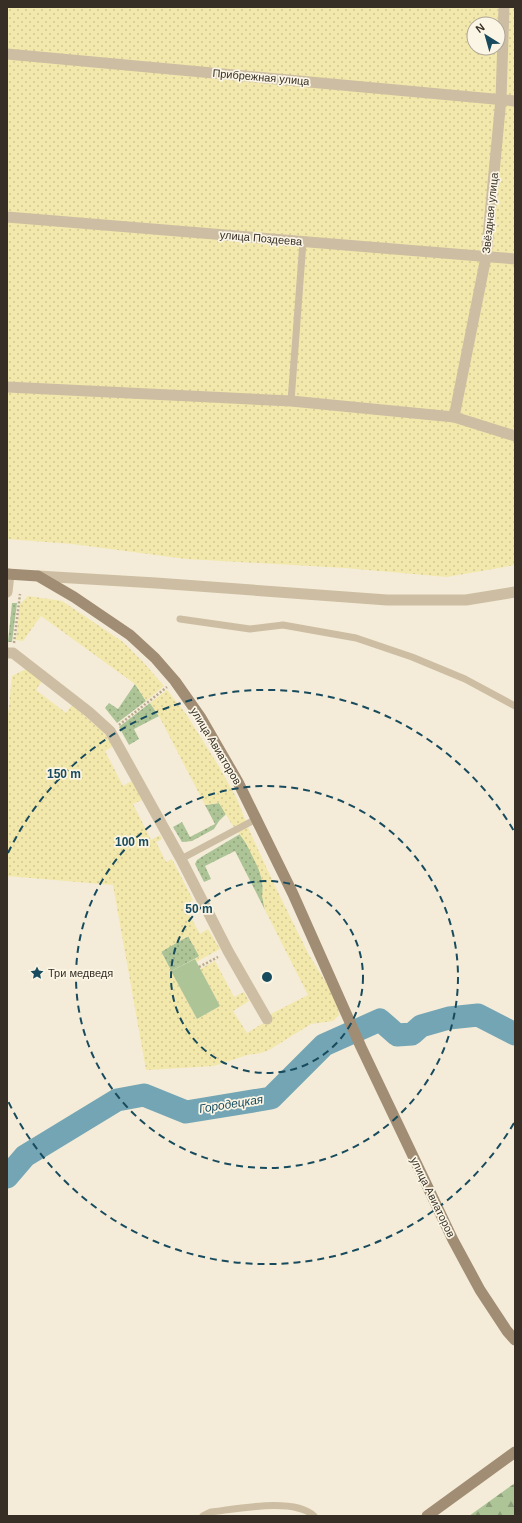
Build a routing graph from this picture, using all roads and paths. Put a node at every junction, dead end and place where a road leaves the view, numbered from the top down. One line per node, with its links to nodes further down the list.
1 (504, 7): 3 (street, Звёздная улица)
2 (7, 54): 3 (street, Прибрежная улица)
3 (502, 99): 4 (street, Прибрежная улица); 7 (street, Звёздная улица)
4 (515, 101)
5 (7, 217): 6 (street, улица Поздеева)
6 (303, 242): 7 (street, улица Поздеева); 10 (lane)
7 (486, 257): 8 (street, улица Поздеева); 11 (street, Звёздная улица)
8 (515, 259)
9 (7, 387): 10 (street)
10 (291, 401): 11 (street)
11 (454, 417): 12 (street)
12 (515, 436)
13 (8, 574): 14 (main road, улица Авиаторов); 15 (street)
14 (38, 576): 16 (street); 19 (main road, улица Авиаторов)
15 (10, 592): 18 (path)
16 (515, 592)
17 (180, 619): 20 (lane)
18 (10, 653): 21 (street)
19 (175, 681): 21 (path); 22 (main road, улица Авиаторов)
20 (515, 706)
21 (110, 731): 23 (street)
22 (256, 819): 23 (lane); 27 (main road, улица Авиаторов)
23 (181, 859): 24 (street)
24 (228, 952): 25 (path); 26 (street)
25 (199, 967)
26 (266, 1019)
27 (515, 1340)
28 (515, 1452): 31 (main road)
29 (203, 1516): 30 (lane)
30 (314, 1516)
31 (427, 1516)

